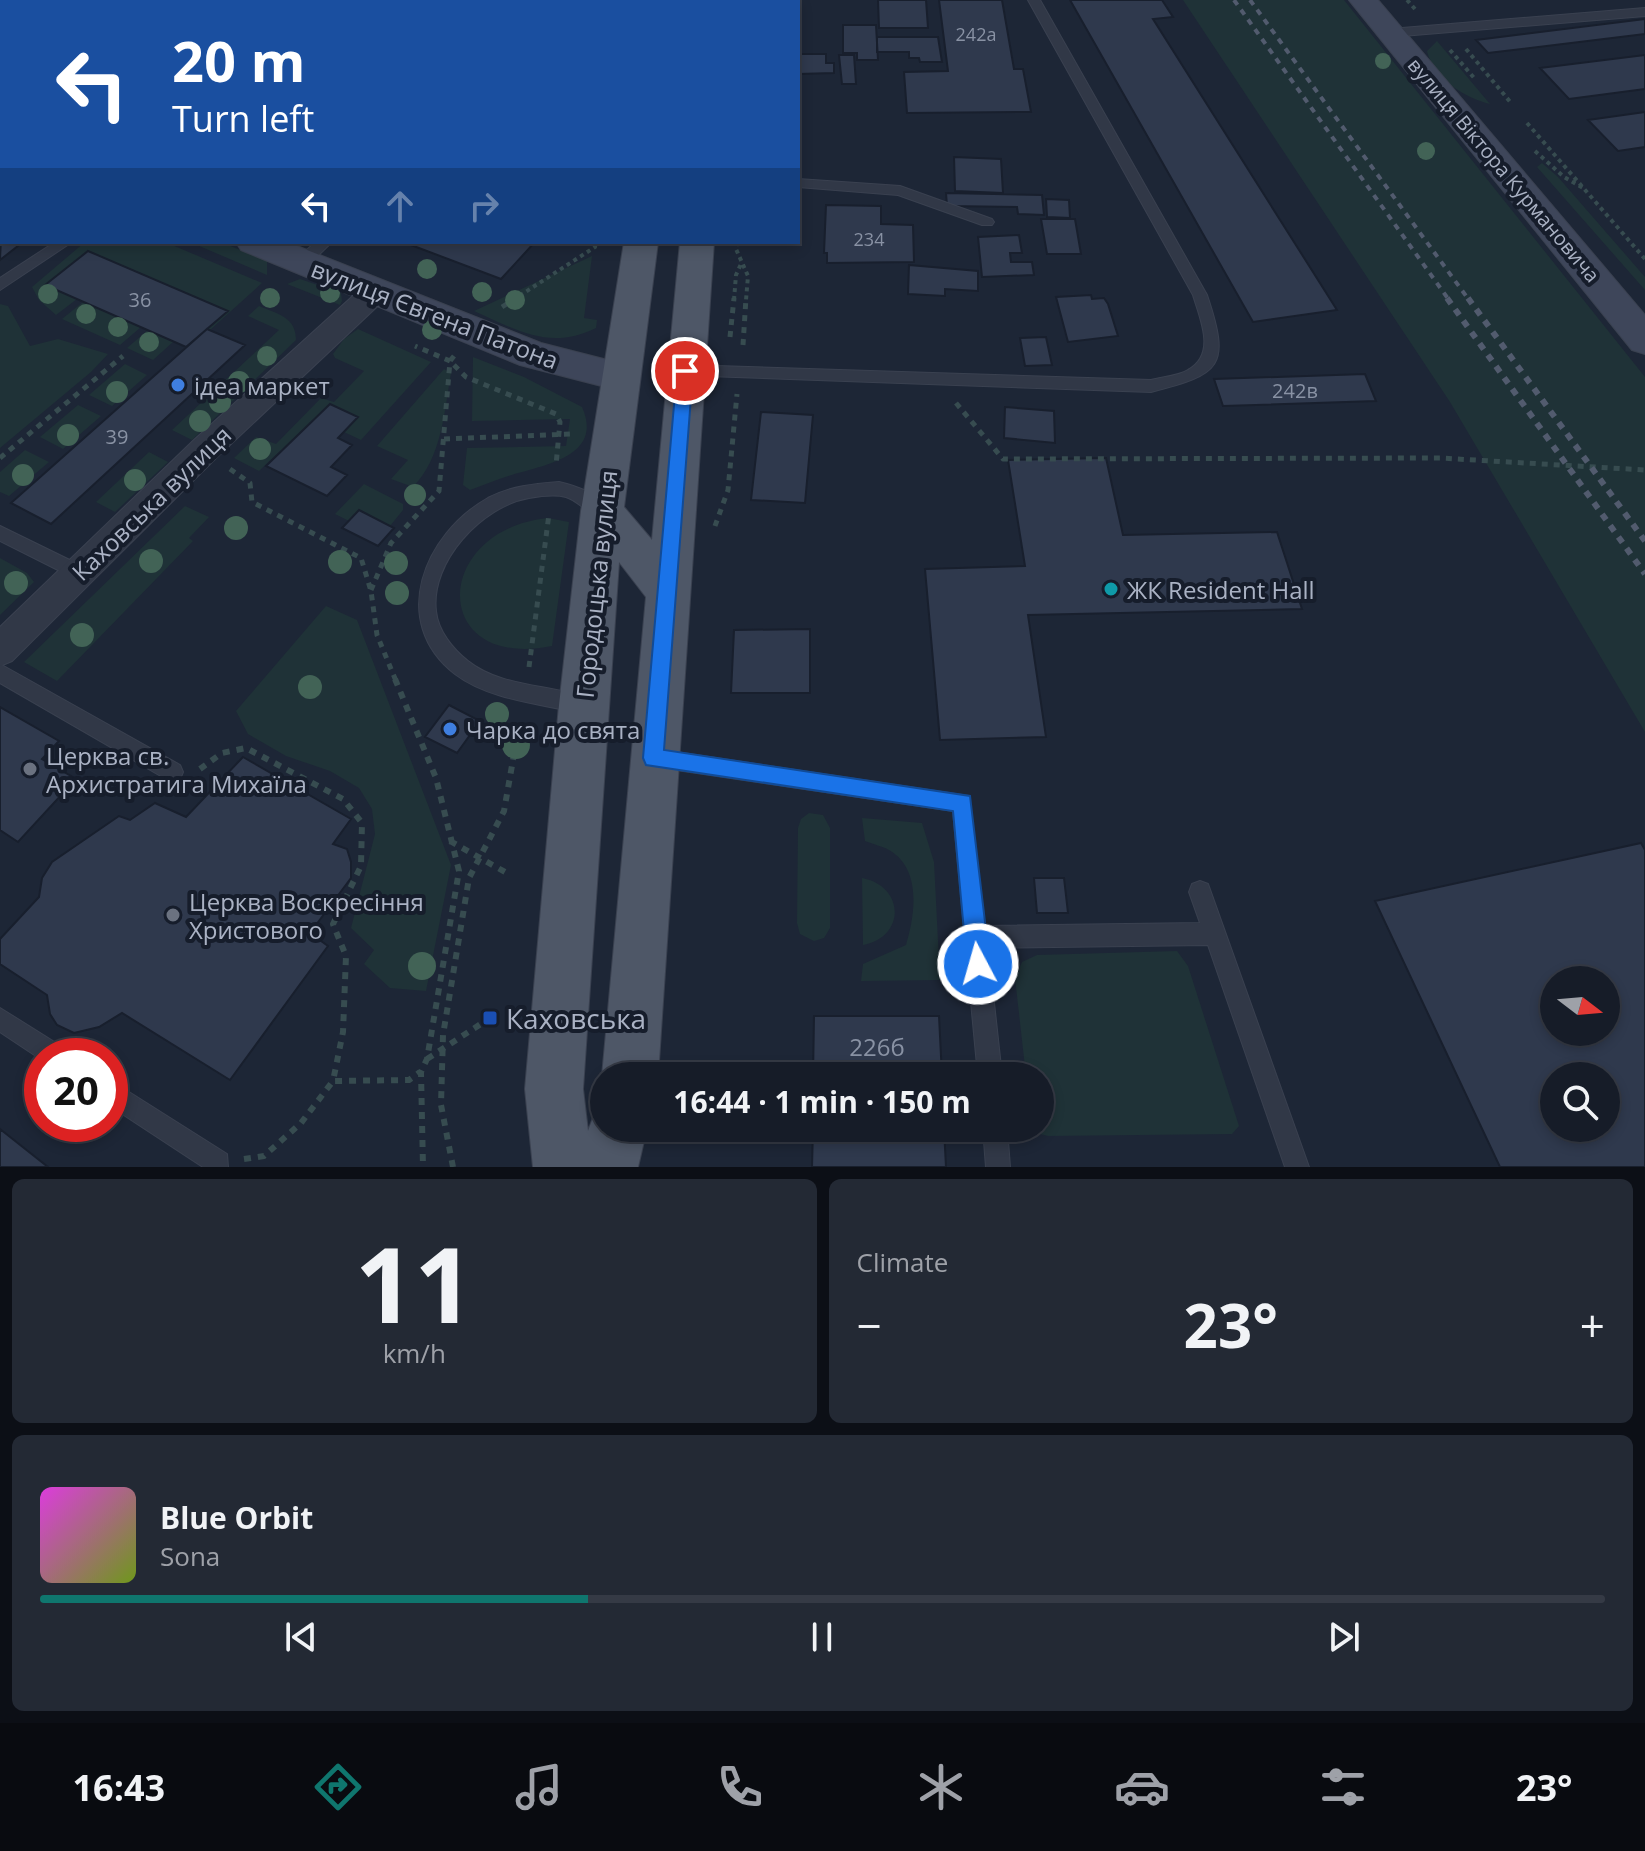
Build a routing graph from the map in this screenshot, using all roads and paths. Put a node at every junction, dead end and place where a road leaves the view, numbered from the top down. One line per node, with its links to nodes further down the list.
1 (1034, 0): 36 (lane)
2 (1363, 0): 6 (street, вулиця Віктора Курмановича)
3 (1407, 0): 5 (path)
4 (1645, 12): 5 (lane)
5 (1432, 28): 6 (lane); 8 (path)
6 (1390, 33): 30 (street, вулиця Віктора Курмановича)
7 (1461, 44): 9 (path)
8 (1477, 82)
9 (1512, 104)
10 (1527, 123): 13 (path)
11 (1529, 144): 13 (path)
12 (800, 183): 14 (lane)
13 (1585, 189): 23 (path)
14 (987, 222)
15 (62, 244): 25 (lane)
16 (265, 244): 21 (street, вулиця Євгена Патона)
17 (595, 244): 22 (path); 27 (path)
18 (641, 244): 35 (main road, Городоцька вулиця)
19 (697, 244): 28 (main road)
20 (737, 244): 24 (path)
21 (313, 252): 26 (street, вулиця Євгена Патона)
22 (603, 257)
23 (1645, 259)
24 (741, 263): 29 (path); 31 (path)
25 (0, 285)
26 (362, 305): 33 (path); 35 (street, вулиця Євгена Патона); 47 (street, Каховська вулиця)
27 (496, 311)
28 (690, 315): 34 (main road); 35 (main road)
29 (730, 337)
30 (1645, 340)
31 (743, 345)
32 (123, 356): 40 (path)
33 (450, 361): 38 (path); 42 (path)
34 (685, 371): 36 (lane); 39 (main road)
35 (621, 377): 39 (main road); 44 (main road, Городоцька вулиця)
36 (935, 379): 43 (path)
37 (572, 434): 38 (path)
38 (444, 439): 48 (path)
39 (678, 457): 49 (main road)
40 (0, 458)
41 (221, 462): 48 (path)
42 (556, 467)
43 (1645, 470)
44 (602, 511): 49 (main road); 53 (main road, Городоцька вулиця); 53 (lane)
45 (0, 533): 47 (lane)
46 (547, 534): 51 (path)
47 (80, 573): 50 (street, Каховська вулиця)
48 (371, 591): 57 (path)
49 (668, 591): 55 (main road)
50 (0, 650)
51 (530, 663)
52 (0, 673): 56 (lane)
53 (583, 705): 78 (main road, Городоцька вулиця)
54 (521, 716): 58 (path)
55 (653, 758): 62 (lane); 68 (main road)
56 (173, 772): 71 (path)
57 (449, 841): 58 (path); 67 (path)
58 (480, 858): 59 (path); 66 (path)
59 (505, 872)
60 (1200, 892): 61 (lane)
61 (1215, 934): 62 (lane); 81 (lane)
62 (976, 937): 69 (lane)
63 (490, 1018): 66 (path)
64 (0, 1019): 65 (lane)
65 (29, 1038)
66 (443, 1048): 67 (path); 77 (path)
67 (427, 1059): 70 (path)
68 (631, 1062)
69 (989, 1062)
70 (421, 1072): 71 (path); 76 (path)
71 (333, 1081): 75 (path)
72 (128, 1104): 75 (lane)
73 (614, 1142): 79 (main road)
74 (996, 1142): 80 (lane)
75 (218, 1163)
76 (423, 1167)
77 (453, 1167)
78 (563, 1167)
79 (608, 1167)
80 (998, 1167)
81 (1297, 1167)

